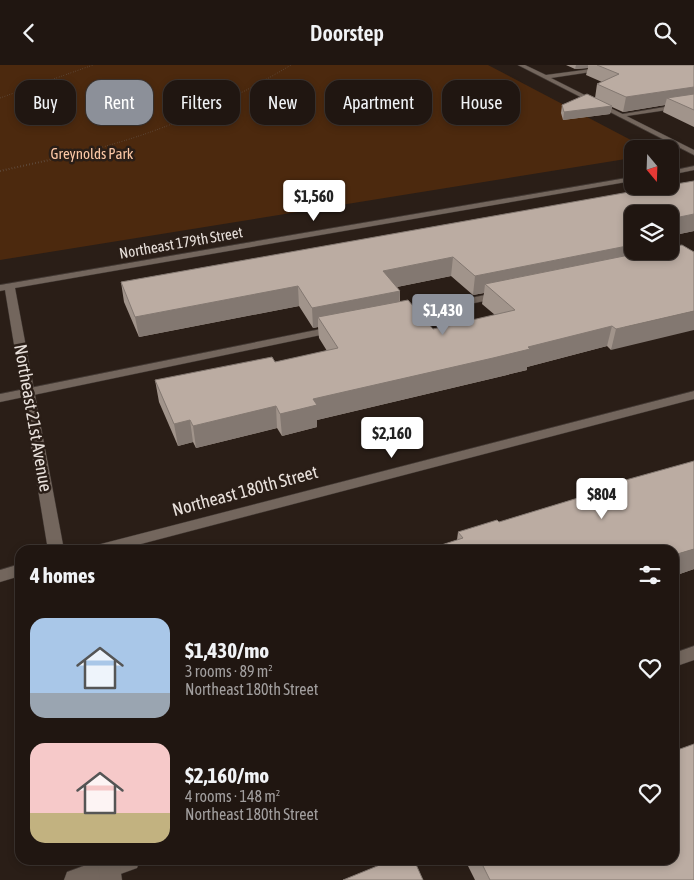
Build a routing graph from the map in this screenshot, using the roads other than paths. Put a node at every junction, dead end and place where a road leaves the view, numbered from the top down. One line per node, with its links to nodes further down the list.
1 (521, 65): 3 (street)
2 (634, 65): 3 (street)
3 (545, 77): 5 (street)
4 (694, 104): 5 (street)
5 (620, 115): 6 (street)
6 (694, 153)
7 (694, 169): 8 (street)
8 (679, 172)
9 (624, 180): 10 (street, Northeast 179th Street)
10 (5, 287): 14 (street, Northeast 21st Avenue)
11 (508, 293): 12 (street)
12 (391, 317)
13 (352, 325): 14 (street)
14 (29, 392): 16 (street); 17 (street, Northeast 21st Avenue)
15 (694, 395): 18 (street, Northeast 180th Street)
16 (0, 398)
17 (55, 545)
18 (116, 545)
19 (15, 571): 20 (street)
20 (0, 575)
21 (694, 653): 22 (street)
22 (679, 658)
23 (114, 867): 24 (street)
24 (75, 880)

